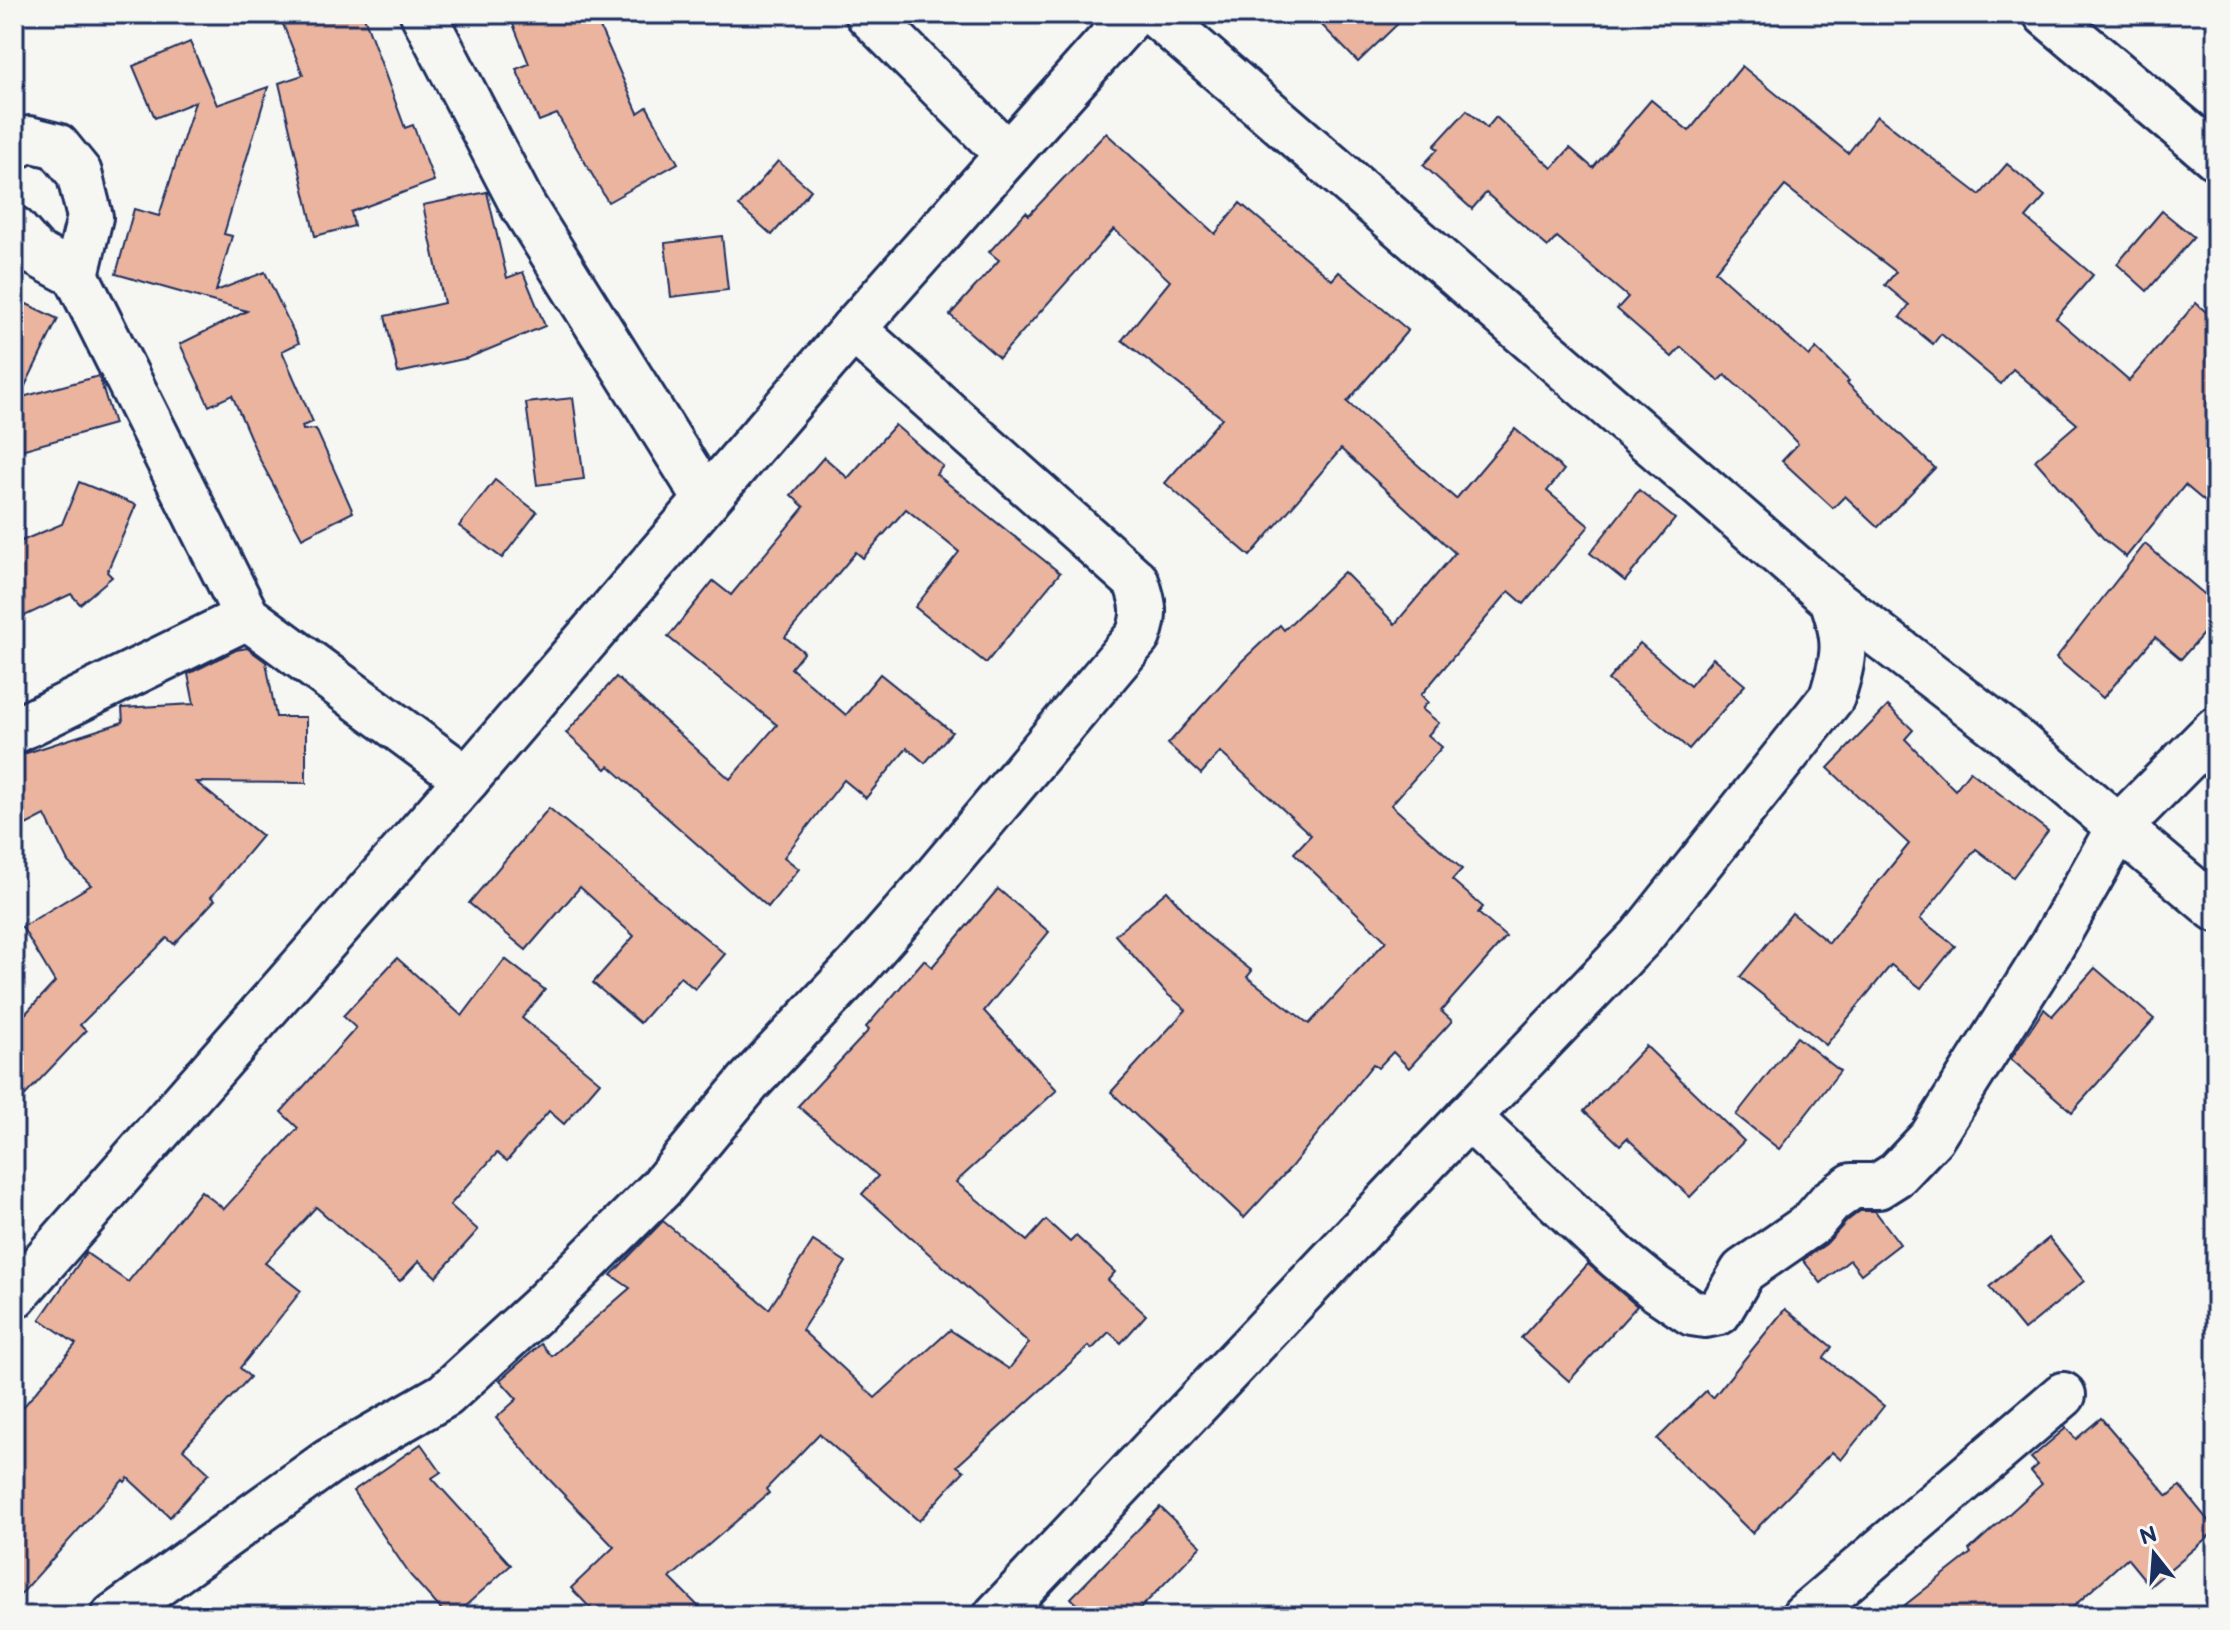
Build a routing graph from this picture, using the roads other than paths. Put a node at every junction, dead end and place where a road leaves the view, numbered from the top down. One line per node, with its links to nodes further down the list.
1 (423, 14): 12 (street)
2 (868, 14): 7 (street)
3 (1133, 14): 7 (street)
4 (1155, 14): 13 (street)
5 (2046, 14): 8 (street)
6 (14, 147): 10 (street)
7 (1007, 154): 11 (street)
8 (2216, 157)
9 (14, 229): 10 (street)
10 (76, 275): 14 (street)
11 (853, 329): 12 (street); 23 (street)
12 (706, 499): 17 (street)
13 (1832, 599): 18 (street); 20 (street)
14 (247, 617): 16 (street); 17 (street)
15 (2216, 729): 18 (street)
16 (14, 731)
17 (467, 779): 21 (street)
18 (2119, 827): 19 (street); 20 (street)
19 (2216, 909)
20 (1468, 1117): 24 (street)
21 (14, 1296)
22 (2063, 1395): 25 (street)
23 (114, 1616)
24 (996, 1616)
25 (1804, 1616)

